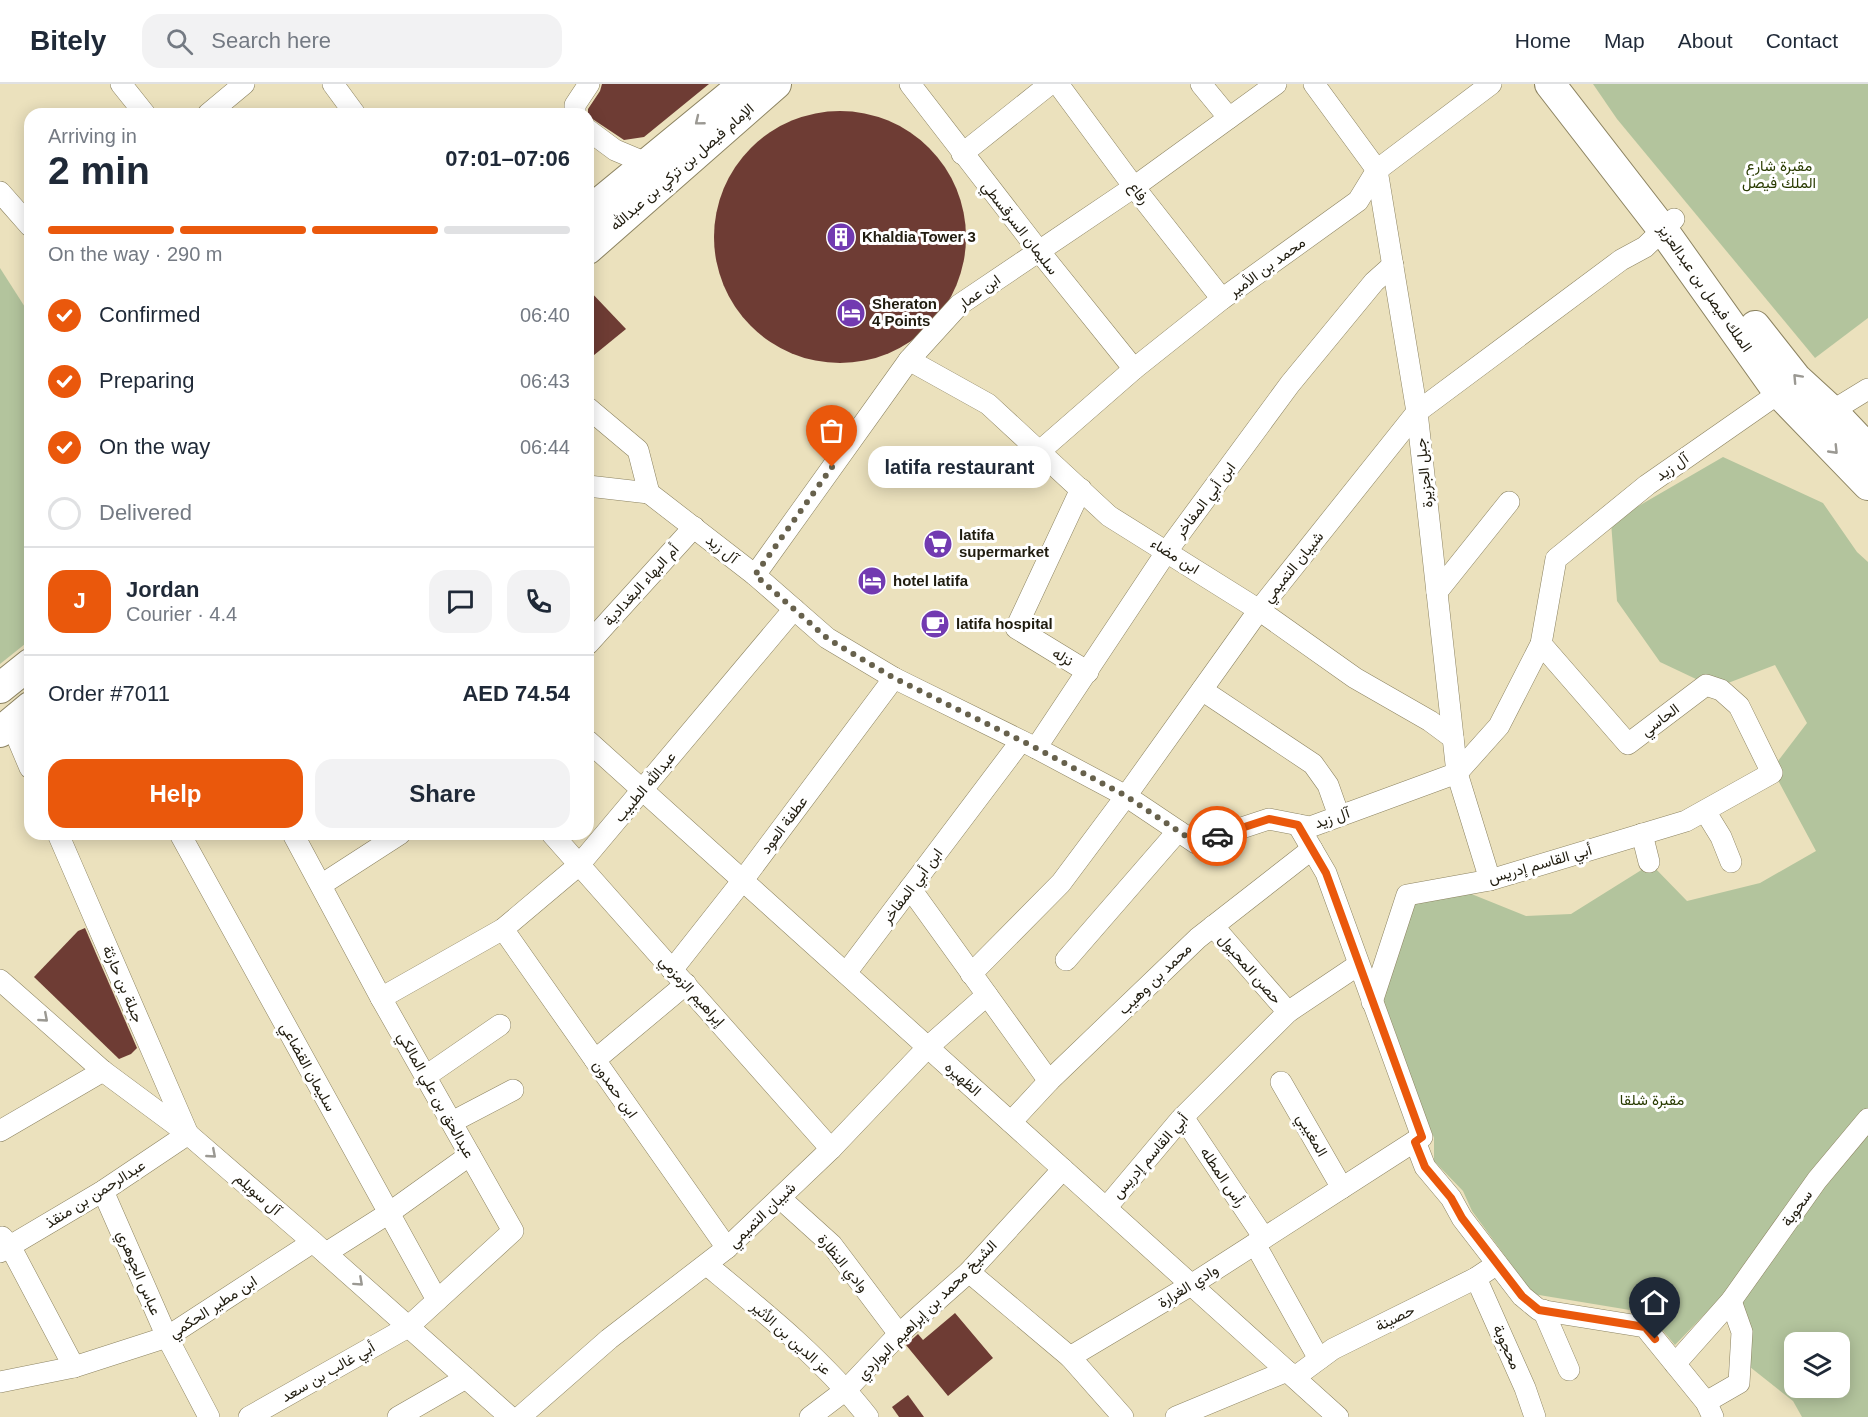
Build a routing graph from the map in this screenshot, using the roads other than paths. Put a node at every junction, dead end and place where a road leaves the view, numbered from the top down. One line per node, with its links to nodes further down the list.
1 (121, 84): 16 (street)
2 (244, 84): 17 (street)
3 (589, 84): 19 (street)
4 (744, 84): 23 (street, الإمام فيصل بن تركي بن عبدالله, one-way to 23)
5 (776, 84): 30 (street, الإمام فيصل بن تركي بن عبدالله)
6 (910, 84): 22 (street, سليمان السرقسطي)
7 (1050, 84): 22 (street)
8 (1058, 84): 25 (street, رفاع)
9 (1201, 84): 20 (street)
10 (1276, 84): 20 (street, ابن عمار)
11 (1314, 84): 24 (street, جبل الجزيرة)
12 (1491, 84): 24 (street, محمد بن الأمير)
13 (1550, 84): 29 (street, الملك فيصل بن عبدالعزيز)
14 (1570, 84): 29 (street, الملك فيصل بن عبدالعزيز)
15 (338, 86): 18 (street)
16 (140, 108)
17 (214, 108)
18 (351, 108)
19 (575, 108)
20 (1229, 118): 25 (street, ابن عمار)
21 (594, 134): 23 (street)
22 (962, 154): 31 (street, سليمان السرقسطي)
23 (646, 163): 27 (street, الإمام فيصل بن تركي بن عبدالله)
24 (1377, 170): 32 (street, جبل الجزيرة); 33 (street, محمد بن الأمير)
25 (1134, 187): 31 (street, ابن عمار); 33 (street, رفاع)
26 (0, 192): 28 (street)
27 (594, 207)
28 (24, 218)
29 (1669, 225): 37 (street, الملك فيصل بن عبدالعزيز); 38 (street, الملك فيصل بن عبدالعزيز, one-way to 29); 39 (street, شيبان التميمي)
30 (594, 244)
31 (1039, 251): 34 (street, ابن عمار); 35 (street, سليمان السرقسطي)
32 (1393, 265): 39 (street, جبل الجزيرة); 49 (street, ابن أبي المفاخر)
33 (1222, 299): 35 (street, محمد بن الأمير)
34 (909, 360): 42 (street, ابن مضاء); 50 (street, ابن عمار)
35 (1134, 369): 42 (street, محمد بن الأمير)
36 (1868, 389): 38 (street)
37 (1779, 393): 43 (street, الملك فيصل بن عبدالعزيز, one-way to 43); 55 (street, آل زيد)
38 (1832, 411): 41 (street, الملك فيصل بن عبدالعزيز)
39 (1417, 412): 51 (street, جبل الجزيرة); 53 (street, شيبان التميمي)
40 (594, 413): 46 (street)
41 (1868, 449)
42 (1040, 451): 45 (street, ابن مضاء)
43 (1868, 485)
44 (594, 487): 46 (street)
45 (1081, 489): 49 (street, ابن مضاء); 57 (street, نزله)
46 (649, 494): 48 (street, آل زيد)
47 (1509, 502): 51 (street)
48 (694, 527): 50 (street, آل زيد); 54 (street, أم البهاء البغدادية)
49 (1167, 551): 53 (street, ابن مضاء); 57 (street, ابن أبي المفاخر)
50 (755, 575): 52 (street, آل زيد)
51 (1437, 592): 62 (street, جبل الجزيرة)
52 (794, 609): 58 (street, آل زيد); 68 (street, عبدالله الطبيب)
53 (1259, 610): 60 (street, شيبان التميمي); 62 (street, ابن مضاء)
54 (594, 637)
55 (1541, 644): 66 (street, آل زيد); 67 (street, الحاسي)
56 (24, 669): 59 (street)
57 (1088, 672): 63 (street, ابن أبي المفاخر)
58 (894, 678): 63 (street, آل زيد); 84 (street, عطفة العود)
59 (0, 688)
60 (1202, 690): 69 (street, شيبان التميمي); 71 (street)
61 (14, 721): 65 (street)
62 (1453, 738): 66 (street, جبل الجزيرة)
63 (1028, 745): 69 (street, آل زيد); 87 (street, ابن أبي المفاخر)
64 (594, 746): 68 (street, الظهيره)
65 (24, 750)
66 (1457, 773): 71 (street, آل زيد); 85 (street, جبل الجزيرة)
67 (1772, 773): 70 (street, أبي القاسم إدريس)
68 (643, 790): 83 (street, عبدالله الطبيب); 84 (street, الظهيره)
69 (1126, 796): 73 (street, آل زيد); 93 (street, شيبان التميمي)
70 (1705, 811): 74 (street, أبي القاسم إدريس); 82 (street)
71 (1339, 816): 72 (street, آل زيد)
72 (1298, 825): 73 (street, آل زيد); 80 (street)
73 (1178, 831): 90 (street)
74 (1642, 834): 81 (street); 85 (street, أبي القاسم إدريس)
75 (61, 840): 113 (street, جبلة بن حارثة)
76 (183, 840): 122 (street, سليمان القضاعي)
77 (296, 840): 86 (street, عبدالحق بن علي المالكي)
78 (391, 840): 86 (street)
79 (557, 840): 83 (street, إبراهيم الزمزمي)
80 (1312, 849): 88 (street, محمد بن وهيب); 91 (street)
81 (1649, 862)
82 (1731, 862)
83 (579, 865): 89 (street, عبدالله الطبيب); 94 (street, إبراهيم الزمزمي)
84 (743, 880): 92 (street, الظهيره); 94 (street, عطفة العود)
85 (1490, 880): 98 (street, أبي القاسم إدريس)
86 (321, 885): 97 (street, عبدالحق بن علي المالكي)
87 (910, 888): 92 (street, ابن أبي المفاخر); 93 (street)
88 (1213, 926): 99 (street, حصن المحيول); 105 (street, محمد بن وهيب)
89 (502, 929): 97 (street, عبدالله الطبيب); 102 (street, ابن حمدون)
90 (1066, 960)
91 (1358, 965): 98 (street); 99 (street, أبي القاسم إدريس)
92 (846, 973): 101 (street, الظهيره)
93 (971, 974): 96 (street)
94 (679, 977): 102 (street, عطفة العود); 115 (street, إبراهيم الزمزمي)
95 (0, 980): 103 (street, آل سويلم, one-way to 103)
96 (987, 995): 101 (street, شيبان التميمي); 105 (street)
97 (381, 998): 104 (street, عبدالحق بن علي المالكي)
98 (1372, 1002): 114 (street)
99 (1288, 1012): 108 (street, أبي القاسم إدريس)
100 (500, 1025): 104 (street)
101 (928, 1047): 111 (street, الظهيره); 115 (street, شيبان التميمي)
102 (595, 1060): 126 (street, ابن حمدون)
103 (103, 1071): 112 (street); 113 (street, آل سويلم)
104 (426, 1076): 110 (street, عبدالحق بن علي المالكي)
105 (1049, 1081): 111 (street, محمد بن وهيب)
106 (1281, 1082): 118 (street, المغيبي)
107 (513, 1090): 110 (street)
108 (1183, 1117): 121 (street, أبي القاسم إدريس); 123 (street, رأس المطله)
109 (1868, 1119): 133 (street, سحوبة)
110 (452, 1122): 116 (street, عبدالحق بن علي المالكي)
111 (1011, 1122): 117 (street, الظهيره)
112 (0, 1131)
113 (188, 1134): 119 (street, عبدالرحمن بن منقذ); 125 (street, آل سويلم, one-way to 125)
114 (1415, 1142): 118 (street, وادي الغرارة); 127 (street)
115 (831, 1149): 120 (street, شيبان التميمي)
116 (470, 1155): 122 (street, ابن مطير الحكمي); 132 (street, عبدالحق بن علي المالكي)
117 (1063, 1169): 121 (street, الظهيره); 129 (street, الشيخ محمد بن إبراهيم البواردي)
118 (1342, 1188): 123 (street, وادي الغرارة)
119 (104, 1191): 124 (street, عبدالرحمن بن منقذ); 137 (street, عباس الجوهري)
120 (780, 1197): 126 (street, شيبان التميمي); 136 (street, وادي النظارة)
121 (1106, 1208): 131 (street, الظهيره)
122 (389, 1213): 125 (street, ابن مطير الحكمي); 132 (street, سليمان القضاعي)
123 (1259, 1241): 131 (street, وادي الغرارة); 139 (street, رأس المطله)
124 (3, 1244): 141 (street)
125 (320, 1247): 135 (street, آل سويلم, one-way to 135); 137 (street, ابن مطير الحكمي)
126 (727, 1248): 128 (street, شيبان التميمي)
127 (1497, 1264): 130 (street, حصينة); 134 (street)
128 (707, 1265): 146 (street, عز الدين بن الأثير); 152 (street, شيبان التميمي)
129 (969, 1272): 136 (street, الشيخ محمد بن إبراهيم البواردي); 138 (street)
130 (1476, 1278): 139 (street, حصينة); 158 (street, محجوبة)
131 (1191, 1285): 138 (street, وادي الغرارة); 143 (street, الظهيره)
132 (437, 1300): 135 (street, عبدالحق بن علي المالكي)
133 (1731, 1301): 140 (street, سحوبة); 147 (street)
134 (1543, 1310): 140 (street); 142 (street)
135 (408, 1327): 144 (street, آل سويلم); 149 (street, أبي غالب بن سعد)
136 (899, 1334): 146 (street, الشيخ محمد بن إبراهيم البواردي)
137 (167, 1337): 141 (street, ابن مطير الحكمي); 148 (street, عباس الجوهري)
138 (1070, 1357): 155 (street)
139 (1319, 1359): 143 (street, حصينة)
140 (1676, 1364): 147 (street)
141 (74, 1367): 145 (street, ابن مطير الحكمي)
142 (1569, 1370)
143 (1291, 1374): 156 (street, حصينة); 157 (street, الظهيره)
144 (466, 1378): 150 (street); 151 (street, آل سويلم)
145 (0, 1382)
146 (847, 1389): 153 (street, الشيخ محمد بن إبراهيم البواردي); 154 (street, عز الدين بن الأثير)
147 (1709, 1410)
148 (208, 1417)
149 (249, 1417)
150 (398, 1417)
151 (510, 1417)
152 (520, 1417)
153 (810, 1417)
154 (868, 1417)
155 (1123, 1417)
156 (1176, 1417)
157 (1338, 1417)
158 (1535, 1417)

